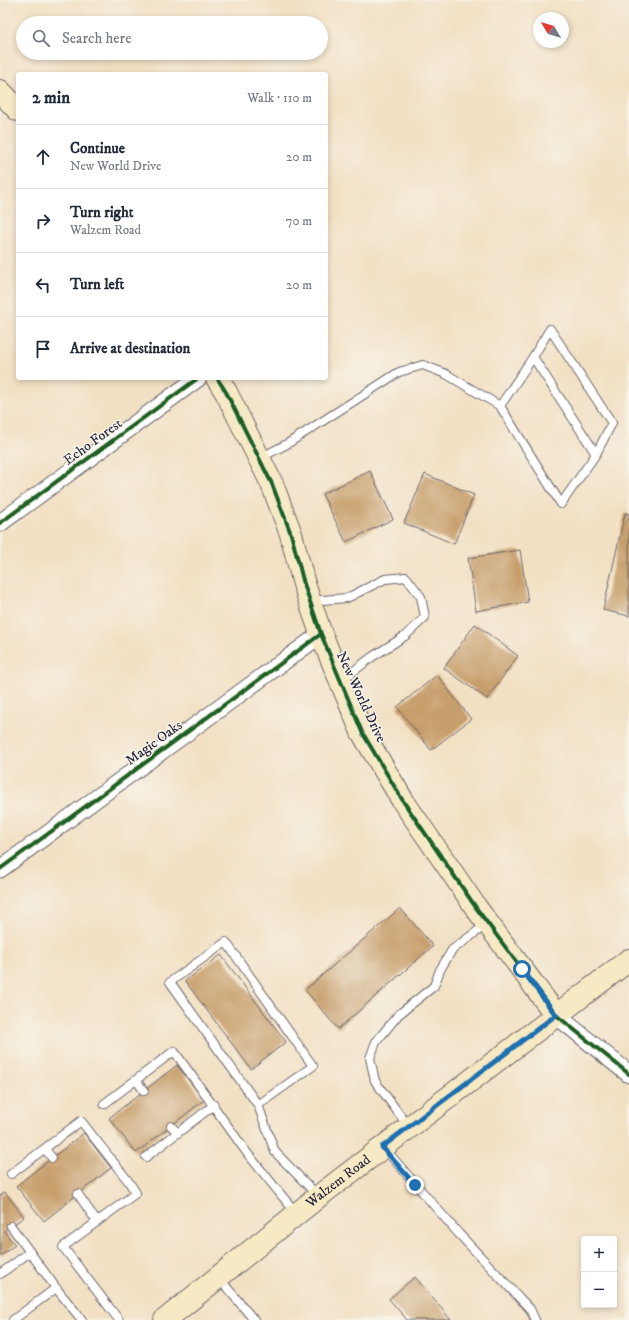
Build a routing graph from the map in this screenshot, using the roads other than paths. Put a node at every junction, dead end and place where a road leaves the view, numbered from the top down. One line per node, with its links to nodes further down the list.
1 (0, 91): 2 (street)
2 (16, 108)
3 (533, 357): 6 (lane); 7 (lane); 7 (lane)
4 (195, 380): 9 (street, Echo Forest)
5 (218, 380): 8 (street, New World Drive)
6 (500, 406): 7 (lane); 8 (lane)
7 (596, 454)
8 (260, 459): 10 (street, New World Drive)
9 (0, 523)
10 (310, 601): 11 (street, New World Drive); 12 (lane)
11 (321, 634): 12 (street, New World Drive); 13 (street, Magic Oaks)
12 (341, 681): 14 (street, New World Drive)
13 (0, 868)
14 (488, 924): 16 (street, New World Drive); 24 (lane)
15 (629, 960): 16 (street, Walzem Road)
16 (556, 1015): 17 (street); 24 (street, Walzem Road)
17 (629, 1074)
18 (136, 1080): 19 (lane); 20 (lane); 21 (lane)
19 (144, 1091)
20 (104, 1104)
21 (214, 1105): 25 (lane); 33 (lane)
22 (258, 1106): 22 (lane); 32 (lane)
23 (172, 1126): 25 (lane)
24 (409, 1127): 26 (street, Walzem Road)
25 (178, 1134): 28 (lane)
26 (382, 1147): 32 (street, Walzem Road); 45 (lane)
27 (45, 1149): 29 (lane); 30 (lane); 34 (lane)
28 (146, 1157)
29 (52, 1158)
30 (10, 1174)
31 (78, 1194): 34 (lane)
32 (319, 1196): 33 (street, Walzem Road)
33 (296, 1214): 38 (street, Walzem Road)
34 (98, 1222): 42 (lane)
35 (11, 1226): 36 (lane)
36 (30, 1252): 37 (lane); 39 (lane)
37 (0, 1274)
38 (219, 1277): 43 (street, Walzem Road); 44 (lane)
39 (56, 1288): 40 (lane); 41 (lane)
40 (13, 1320)
41 (82, 1320)
42 (119, 1320)
43 (165, 1320)
44 (254, 1320)
45 (535, 1320)

